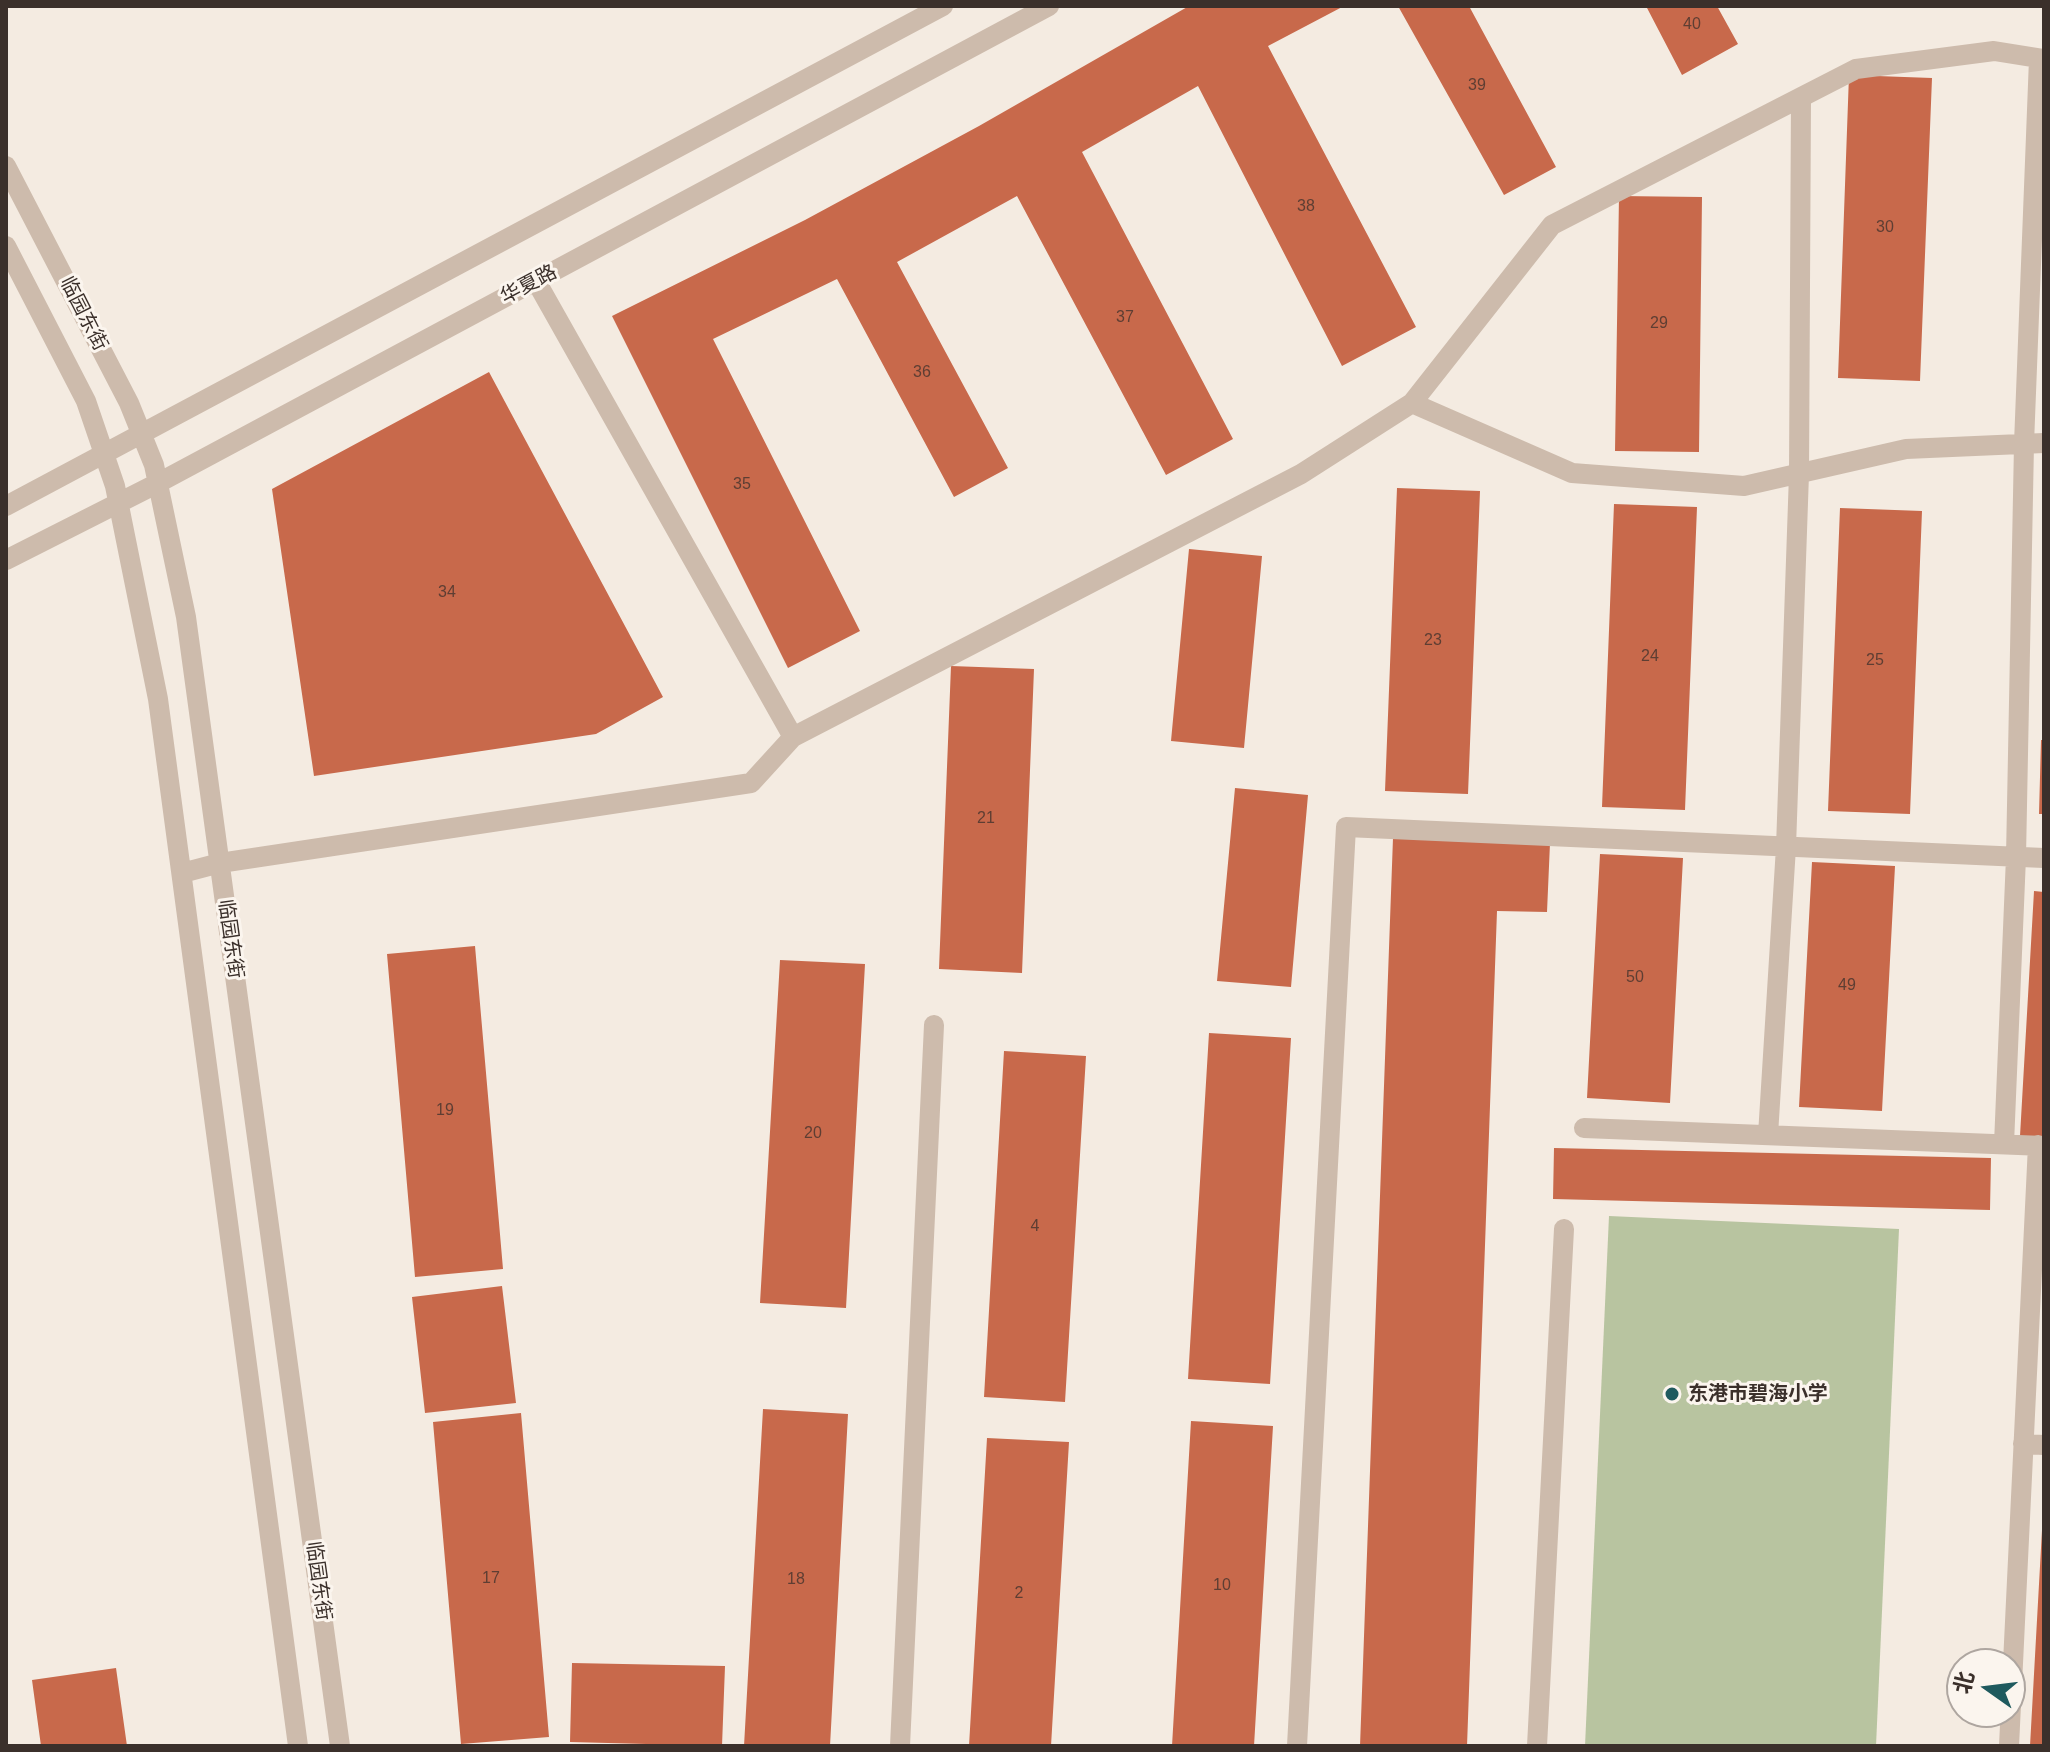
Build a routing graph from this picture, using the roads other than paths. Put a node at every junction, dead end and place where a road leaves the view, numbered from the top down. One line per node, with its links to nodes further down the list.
1 (943, 6): 9 (street)
2 (1049, 6): 7 (street, 华夏路)
3 (2041, 59): 4 (street); 10 (street)
4 (1801, 97): 8 (street); 12 (street)
5 (6, 166): 9 (street, 临园东街)
6 (6, 246): 11 (street, 临园东街)
7 (536, 281): 13 (street, 华夏路); 17 (street)
8 (1412, 403): 12 (street); 17 (street)
9 (142, 435): 11 (street); 13 (street, 临园东街)
10 (2034, 444): 12 (street); 19 (street)
11 (104, 453): 14 (street, 临园东街); 15 (street)
12 (1799, 474): 18 (street)
13 (160, 482): 14 (street, 华夏路); 21 (street, 临园东街)
14 (118, 503): 16 (street, 华夏路); 22 (street, 临园东街)
15 (6, 506)
16 (6, 560)
17 (793, 737): 21 (street)
18 (1786, 847): 19 (street); 25 (street); 34 (street)
19 (2016, 857): 20 (street); 26 (street)
20 (2044, 858)
21 (220, 863): 22 (street); 32 (street, 临园东街)
22 (182, 873): 31 (street, 临园东街)
23 (934, 1025): 33 (street)
24 (1584, 1128): 25 (street)
25 (1768, 1135): 26 (street)
26 (2004, 1144): 27 (street)
27 (2041, 1145): 29 (street)
28 (1564, 1229): 35 (street)
29 (2023, 1444): 30 (street); 36 (street)
30 (2044, 1445)
31 (298, 1746)
32 (340, 1746)
33 (900, 1746)
34 (1297, 1746)
35 (1537, 1746)
36 (2009, 1746)

